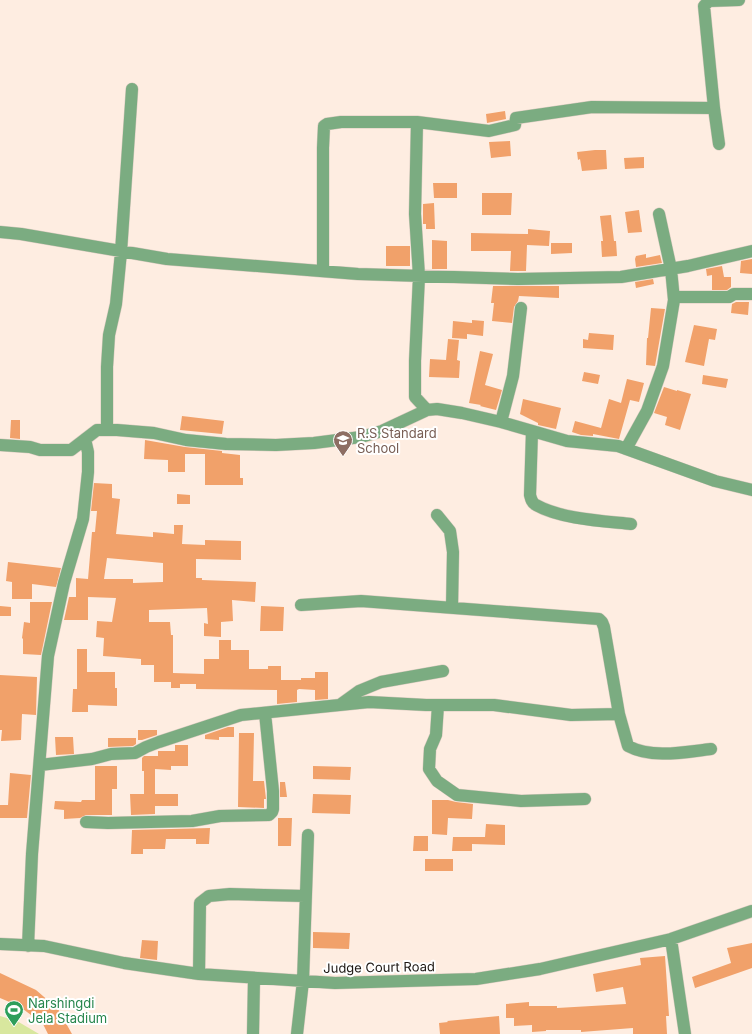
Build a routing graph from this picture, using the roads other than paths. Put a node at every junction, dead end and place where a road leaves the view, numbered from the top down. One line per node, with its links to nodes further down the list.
1 (739, 0): 3 (street)
2 (132, 89): 9 (street)
3 (714, 108): 4 (street); 5 (street)
4 (417, 122): 11 (street); 12 (street)
5 (719, 144)
6 (659, 214): 10 (street)
7 (0, 232): 9 (street)
8 (752, 251): 10 (street)
9 (121, 252): 11 (street); 18 (street)
10 (671, 268): 12 (street); 14 (street)
11 (323, 271): 12 (street)
12 (419, 276): 16 (street)
13 (752, 294): 14 (street)
14 (674, 297): 22 (street)
15 (521, 308): 17 (street)
16 (427, 410): 17 (street); 18 (street)
17 (501, 422): 19 (street)
18 (107, 430): 20 (street)
19 (532, 431): 22 (street); 25 (street)
20 (85, 439): 21 (street); 34 (street)
21 (0, 445)
22 (626, 449): 23 (street)
23 (752, 490)
24 (437, 515): 27 (street)
25 (631, 524)
26 (301, 605): 27 (street)
27 (452, 608): 32 (street)
28 (443, 671): 29 (street)
29 (340, 704): 30 (street); 31 (street)
30 (438, 705): 32 (street); 35 (street)
31 (265, 713): 34 (street); 36 (street)
32 (619, 714): 33 (street)
33 (711, 749)
34 (40, 765): 42 (street)
35 (585, 799)
36 (86, 822)
37 (308, 835): 38 (street)
38 (305, 896): 43 (street); 45 (street)
39 (752, 912): 40 (street, Judge Court Road)
40 (671, 939): 45 (street, Judge Court Road); 48 (street)
41 (0, 944): 42 (street, Judge Court Road)
42 (28, 946): 43 (street, Judge Court Road)
43 (199, 974): 44 (street, Judge Court Road)
44 (254, 978): 45 (street, Judge Court Road); 46 (street)
45 (302, 981): 47 (street)
46 (253, 1034)
47 (297, 1034)
48 (685, 1034)

